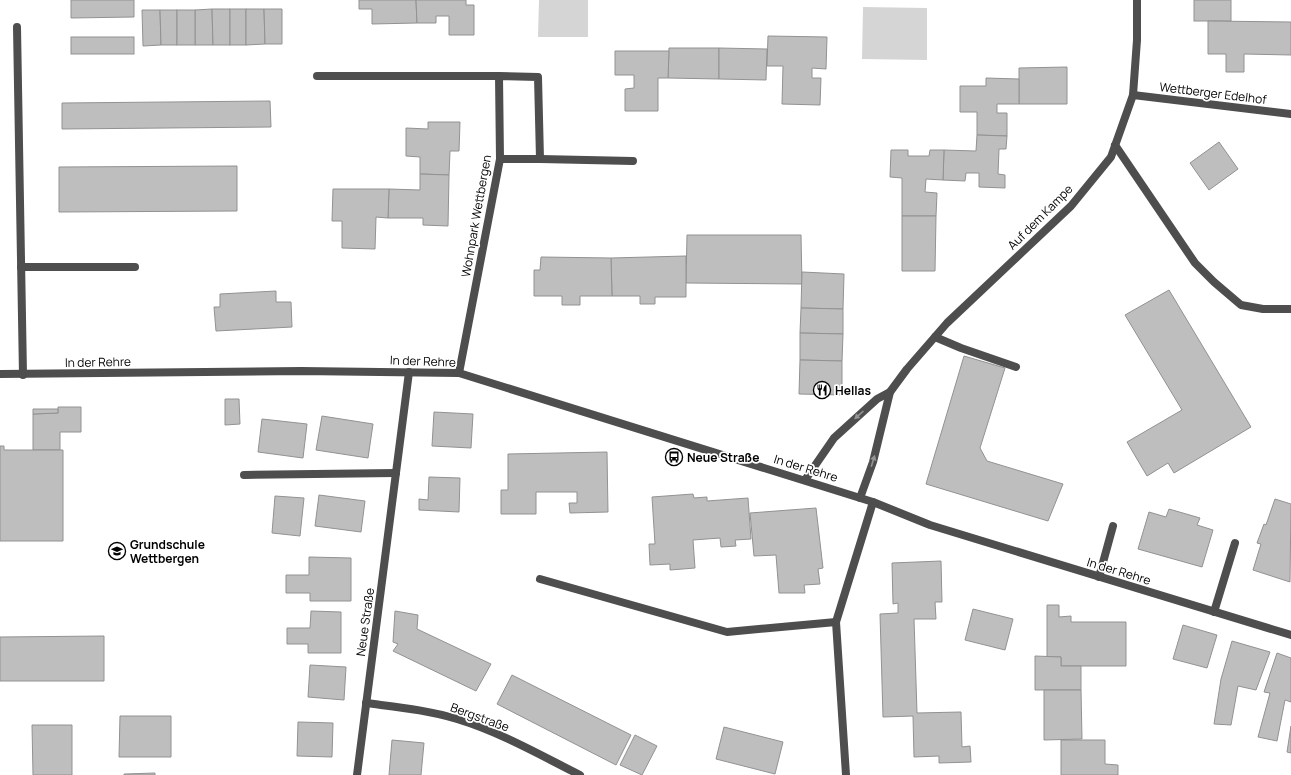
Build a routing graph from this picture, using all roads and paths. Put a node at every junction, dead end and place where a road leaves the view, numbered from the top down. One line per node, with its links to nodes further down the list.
1 (1137, 0): 5 (street, Auf dem Kampe)
2 (17, 27): 11 (street)
3 (317, 76): 4 (street)
4 (498, 76): 8 (street, Wohnpark Wettbergen); 9 (street)
5 (1133, 95): 6 (street, Wettberger Edelhof); 7 (street, Auf dem Kampe)
6 (1291, 114)
7 (1115, 145): 13 (street); 14 (street, Auf dem Kampe)
8 (500, 159): 9 (street); 17 (street, Wohnpark Wettbergen)
9 (540, 159): 10 (street)
10 (633, 161)
11 (21, 267): 12 (street); 19 (street)
12 (135, 267)
13 (1291, 309)
14 (935, 337): 15 (street); 20 (street, Auf dem Kampe)
15 (1016, 367)
16 (409, 372): 17 (street, In der Rehre); 19 (street, In der Rehre); 21 (street, Neue Straße)
17 (459, 373): 23 (street, In der Rehre)
18 (0, 374): 19 (street, In der Rehre)
19 (23, 375)
20 (890, 392): 23 (street, Auf dem Kampe, one-way to 23); 24 (street, Auf dem Kampe, one-way to 20)
21 (396, 472): 22 (street); 33 (street, Neue Straße)
22 (244, 475)
23 (805, 480): 24 (street, In der Rehre)
24 (860, 498): 25 (street, In der Rehre)
25 (873, 502): 28 (street, In der Rehre); 31 (street)
26 (1113, 526): 28 (street)
27 (1235, 543): 30 (street)
28 (1099, 577): 30 (street, In der Rehre)
29 (540, 579): 31 (street)
30 (1214, 612): 32 (street, In der Rehre)
31 (836, 622): 36 (street)
32 (1291, 635)
33 (366, 703): 34 (street, Neue Straße); 35 (street, Bergstraße)
34 (357, 775)
35 (580, 775)
36 (846, 775)

